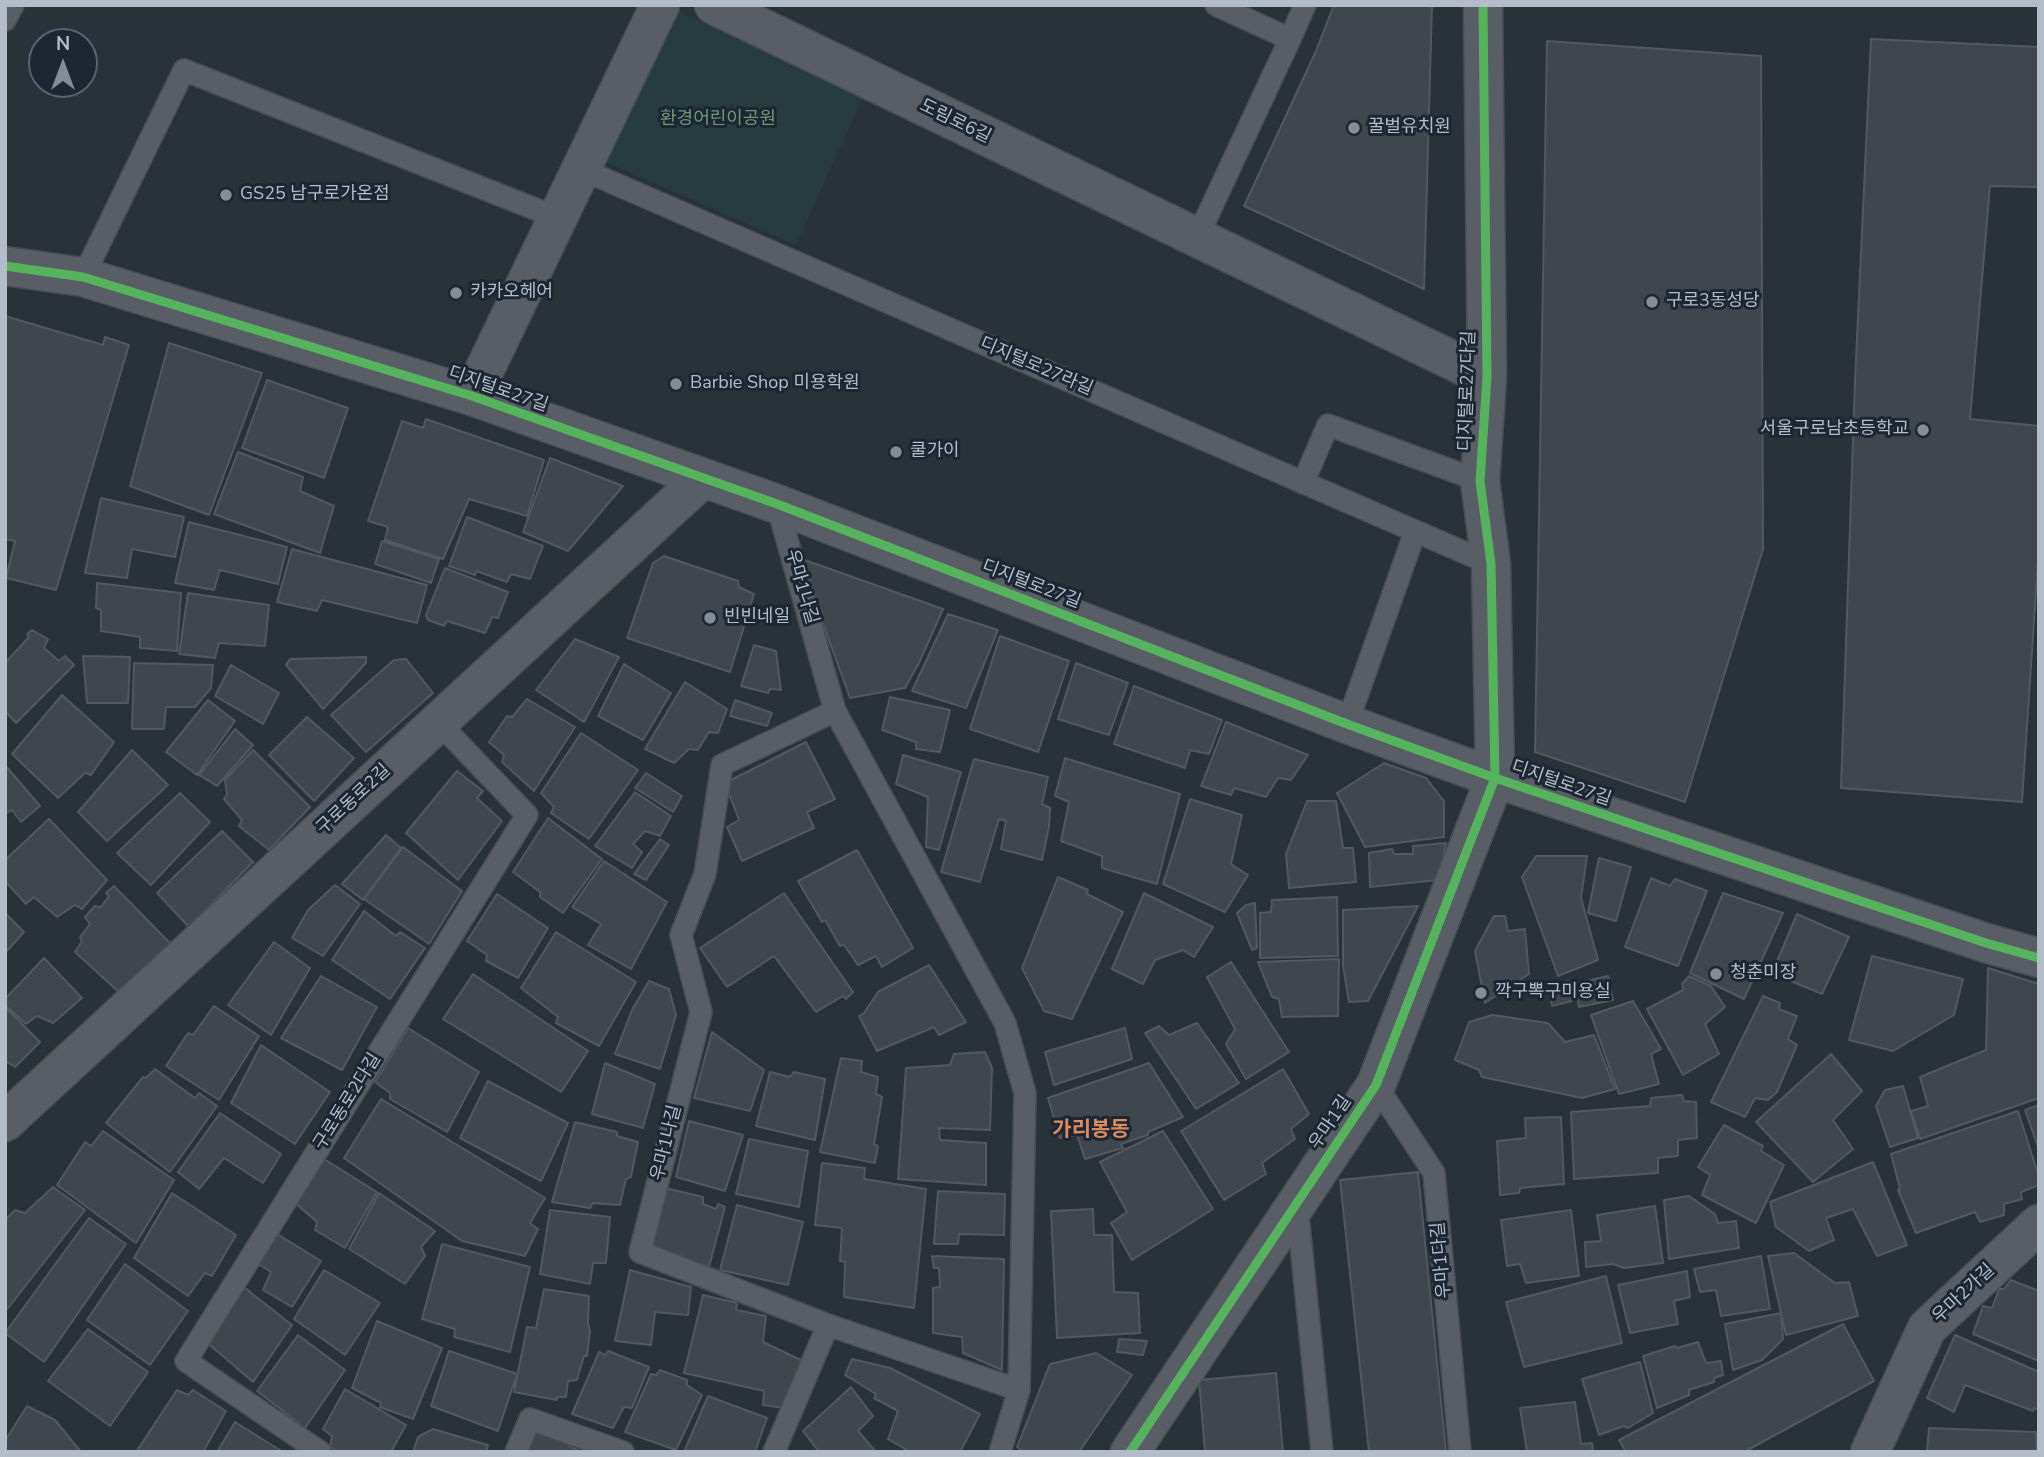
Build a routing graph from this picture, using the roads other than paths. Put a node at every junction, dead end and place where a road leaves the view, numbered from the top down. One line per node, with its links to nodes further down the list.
1 (13, 5): 7 (lane)
2 (660, 5): 9 (street)
3 (713, 5): 11 (street, 도림로6길)
4 (1216, 5): 8 (lane)
5 (1305, 5): 8 (lane)
6 (1483, 5): 14 (street, 디지털로27다길)
7 (5, 20)
8 (1290, 39): 11 (lane)
9 (582, 169): 10 (street); 18 (lane, 디지털로27라길)
10 (558, 218): 13 (lane); 15 (street)
11 (1197, 238): 14 (street, 도림로6길)
12 (5, 266): 13 (street, 디지털로27길)
13 (83, 277): 15 (street, 디지털로27길)
14 (1487, 377): 17 (street, 디지털로27다길)
15 (472, 396): 16 (street, 디지털로27길)
16 (703, 478): 19 (street, 디지털로27길); 23 (street, 구로동로2길)
17 (1480, 481): 18 (lane, 디지털로27다길); 21 (street, 디지털로27다길)
18 (1303, 483): 20 (lane, 디지털로27라길)
19 (777, 504): 22 (lane, 우마1나길); 24 (street, 디지털로27길)
20 (1415, 532): 21 (lane, 디지털로27라길); 24 (lane)
21 (1491, 564): 25 (street, 디지털로27다길)
22 (835, 711): 31 (lane, 우마1나길); 32 (lane, 우마1나길)
23 (438, 722): 28 (street, 구로동로2길); 33 (lane, 구로동로2다길)
24 (1348, 724): 25 (street, 디지털로27길)
25 (1495, 778): 26 (street, 디지털로27길); 27 (street, 우마1길)
26 (2039, 958)
27 (1376, 1084): 29 (street, 우마1길); 40 (lane, 우마1다길)
28 (5, 1122)
29 (1296, 1203): 38 (street, 우마1길); 39 (lane)
30 (2039, 1224): 41 (street, 우마2가길)
31 (828, 1325): 32 (lane, 우마1나길); 36 (lane)
32 (1020, 1390): 37 (lane, 우마1나길)
33 (320, 1452)
34 (516, 1452): 35 (lane)
35 (622, 1452)
36 (774, 1452)
37 (1000, 1452)
38 (1130, 1452)
39 (1322, 1452)
40 (1460, 1452)
41 (1870, 1452)

